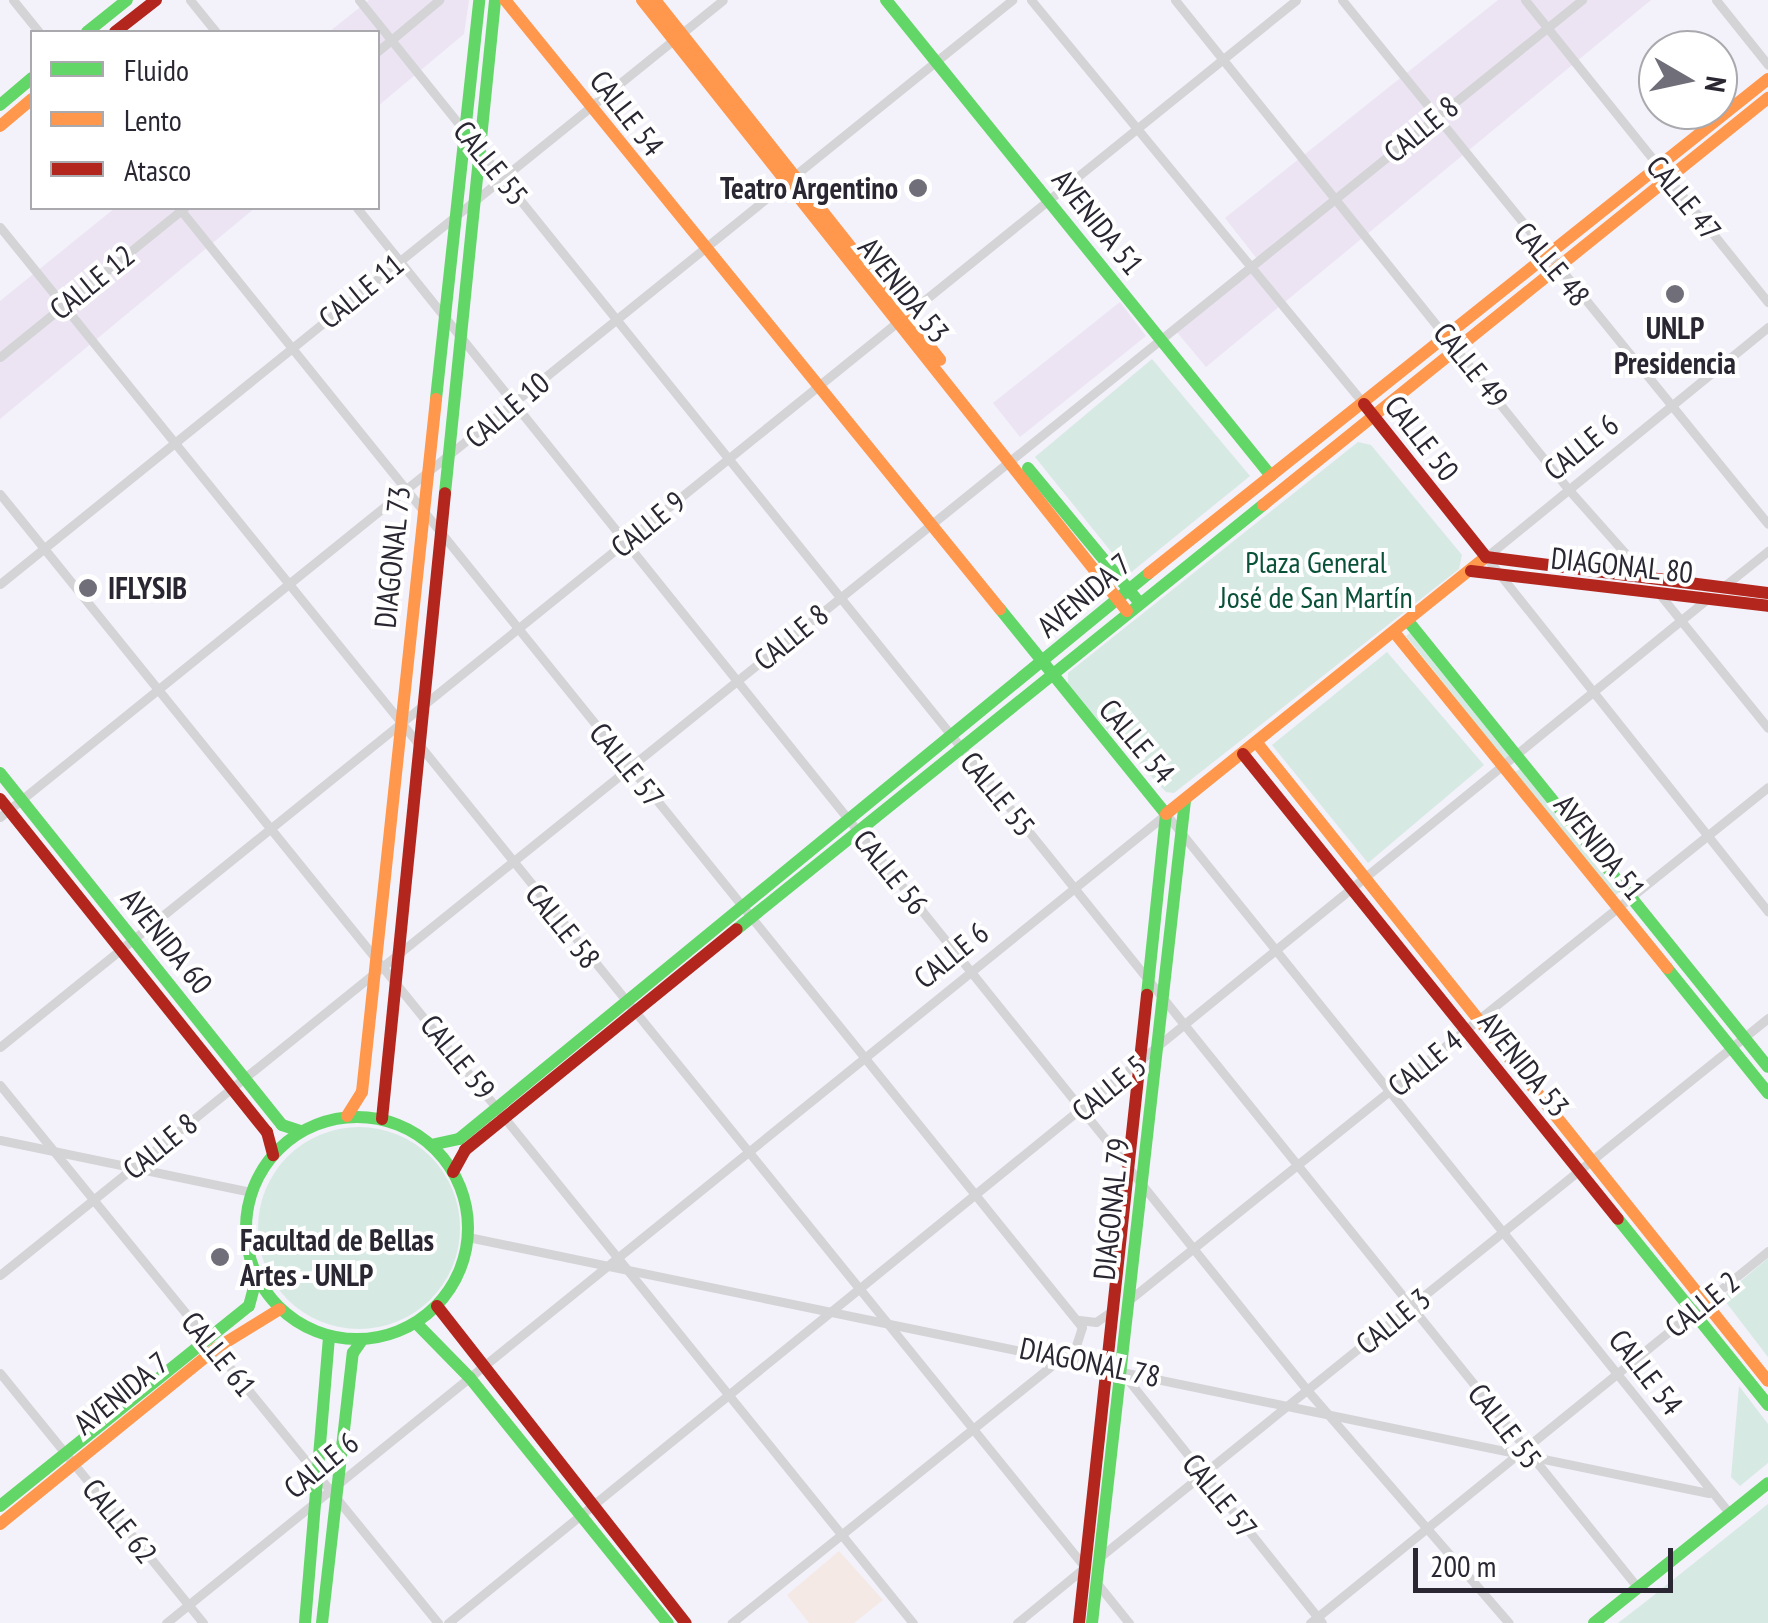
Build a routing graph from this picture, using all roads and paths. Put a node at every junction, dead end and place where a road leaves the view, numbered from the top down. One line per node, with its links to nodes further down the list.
1 (13, 0): 23 (street)
2 (127, 0): 24 (main road)
3 (156, 0): 25 (main road)
4 (190, 0): 26 (street)
5 (358, 0): 28 (street, CALLE 55)
6 (439, 0): 28 (street)
7 (479, 0): 42 (main road, DIAGONAL 73)
8 (495, 0): 43 (main road, DIAGONAL 73)
9 (506, 0): 38 (main road, CALLE 54)
10 (642, 0): 27 (main road, AVENIDA 53)
11 (656, 0): 27 (main road, AVENIDA 53)
12 (723, 0): 27 (street, CALLE 11)
13 (886, 0): 31 (main road, AVENIDA 51)
14 (1012, 0): 31 (street, CALLE 10)
15 (1031, 0): 41 (street, CALLE 50)
16 (1176, 0): 30 (street, CALLE 49)
17 (1296, 0): 30 (street, CALLE 9)
18 (1342, 0): 39 (street, CALLE 48)
19 (1525, 0): 22 (street, CALLE 47)
20 (1582, 0): 22 (street, CALLE 8)
21 (1716, 0): 32 (street)
22 (1548, 28): 39 (street, CALLE 8); 44 (street, CALLE 47)
23 (37, 30)
24 (90, 30)
25 (118, 30)
26 (214, 30)
27 (678, 37): 38 (street, CALLE 11); 46 (main road, AVENIDA 53)
28 (391, 40): 29 (street); 42 (street, CALLE 55)
29 (380, 49)
30 (1223, 59): 41 (street, CALLE 9); 48 (street, CALLE 49)
31 (936, 62): 46 (street, CALLE 10); 49 (main road, AVENIDA 51)
32 (1768, 64)
33 (1768, 79): 44 (main road, AVENIDA 7)
34 (30, 80): 37 (main road)
35 (1768, 98): 44 (main road, AVENIDA 7)
36 (30, 102): 40 (main road)
37 (0, 105)
38 (590, 107): 45 (street, CALLE 11); 55 (main road, CALLE 54)
39 (1433, 119): 48 (street, CALLE 8); 57 (street, CALLE 48)
40 (0, 126)
41 (1136, 130): 49 (street, CALLE 9); 58 (street, CALLE 50)
42 (464, 131): 43 (street, CALLE 55); 53 (main road, DIAGONAL 73)
43 (480, 150): 45 (street, CALLE 55); 47 (main road, DIAGONAL 73)
44 (1664, 173): 57 (main road, AVENIDA 7); 59 (street, CALLE 47)
45 (504, 178): 47 (street, CALLE 11); 63 (street, CALLE 55)
46 (789, 180): 55 (street, CALLE 10); 62 (main road, AVENIDA 53)
47 (474, 198): 53 (street, CALLE 11); 65 (main road, DIAGONAL 73)
48 (1335, 198): 58 (street, CALLE 8); 67 (street, CALLE 49)
49 (1048, 200): 62 (street, CALLE 9); 66 (main road, AVENIDA 51)
50 (180, 210): 60 (street, CALLE 12)
51 (184, 210): 68 (street, CALLE 57)
52 (358, 210): 56 (street, CALLE 56)
53 (453, 213): 56 (street, CALLE 11); 61 (main road, DIAGONAL 73)
54 (0, 227): 60 (street, CALLE 58)
55 (703, 250): 63 (street, CALLE 10); 70 (main road, CALLE 54)
56 (400, 261): 61 (street, CALLE 56); 68 (street, CALLE 11)
57 (1551, 264): 67 (main road, AVENIDA 7); 72 (street, CALLE 48)
58 (1248, 268): 66 (street, CALLE 8); 73 (street, CALLE 50)
59 (1768, 302)
60 (64, 306): 69 (street, CALLE 12); 74 (street, CALLE 58)
61 (443, 315): 65 (street, CALLE 56); 78 (main road, DIAGONAL 73)
62 (902, 319): 70 (street, CALLE 9); 75 (main road, AVENIDA 53)
63 (616, 320): 71 (street, CALLE 10); 77 (street, CALLE 55)
64 (1768, 327): 72 (street, CALLE 6)
65 (461, 336): 71 (street, CALLE 56); 76 (main road, DIAGONAL 73)
66 (1160, 338): 75 (street, CALLE 8); 79 (main road, AVENIDA 51)
67 (1452, 343): 73 (main road, AVENIDA 7); 81 (street, CALLE 49)
68 (292, 348): 74 (street, CALLE 11); 80 (street, CALLE 57)
69 (0, 357)
70 (816, 389): 77 (street, CALLE 9); 85 (main road, CALLE 54)
71 (514, 403): 76 (street, CALLE 10); 87 (street, CALLE 56)
72 (1671, 405): 81 (street, CALLE 6); 84 (street, CALLE 48)
73 (1368, 410): 79 (main road, AVENIDA 7); 90 (main road, CALLE 50); 99 (main road, AVENIDA 7)
74 (174, 443): 88 (street, CALLE 11); 95 (street, CALLE 58)
75 (1014, 457): 85 (street, CALLE 8); 99 (main road, AVENIDA 53)
76 (448, 459): 78 (street, CALLE 10); 86 (main road, DIAGONAL 73)
77 (728, 459): 87 (street, CALLE 9); 100 (street, CALLE 55)
78 (426, 474): 80 (street, CALLE 10); 83 (main road, DIAGONAL 73)
79 (1271, 476): 99 (main road, AVENIDA 7)
80 (406, 490): 83 (street, CALLE 57); 95 (street, CALLE 10)
81 (1568, 490): 90 (street, CALLE 6); 93 (street, CALLE 49)
82 (0, 494): 88 (street, CALLE 59)
83 (422, 509): 86 (street, CALLE 57); 112 (main road, DIAGONAL 73)
84 (1768, 524)
85 (927, 527): 100 (street, CALLE 8); 107 (main road, CALLE 54)
86 (440, 530): 105 (street, CALLE 57); 111 (main road, DIAGONAL 73)
87 (626, 542): 105 (street, CALLE 9); 108 (street, CALLE 56)
88 (44, 548): 94 (street, CALLE 11); 109 (street, CALLE 59)
89 (1768, 551): 96 (street, CALLE 5)
90 (1486, 558): 91 (main road, CALLE 6); 92 (street, CALLE 50); 93 (main road, DIAGONAL 80)
91 (1471, 571): 92 (main road, DIAGONAL 80); 104 (main road, CALLE 6)
92 (1500, 575): 98 (main road, DIAGONAL 80); 110 (street, CALLE 50)
93 (1646, 576): 96 (main road, DIAGONAL 80); 98 (street, CALLE 49)
94 (0, 584)
95 (288, 585): 109 (street, CALLE 10); 112 (street, CALLE 58)
96 (1722, 588): 97 (main road, DIAGONAL 80); 101 (street, CALLE 5)
97 (1768, 593)
98 (1660, 594): 101 (main road, DIAGONAL 80); 103 (street, CALLE 49)
99 (1128, 597): 107 (main road, AVENIDA 7); 107 (main road, AVENIDA 7)
100 (840, 598): 108 (street, CALLE 8); 114 (street, CALLE 55)
101 (1706, 600): 102 (main road, DIAGONAL 80); 103 (street, CALLE 5)
102 (1768, 606)
103 (1681, 620): 110 (street, CALLE 5); 113 (street, CALLE 49)
104 (1408, 621): 106 (main road, CALLE 6); 118 (main road, AVENIDA 51)
105 (518, 630): 111 (street, CALLE 9); 120 (street, CALLE 57)
106 (1394, 632): 115 (main road, CALLE 6); 119 (main road, AVENIDA 51)
107 (1045, 669): 114 (main road, AVENIDA 7); 126 (main road, CALLE 54)
108 (737, 680): 120 (street, CALLE 8); 127 (street, CALLE 56)
109 (158, 690): 123 (street, CALLE 10); 128 (street, CALLE 59)
110 (1592, 692): 118 (street, CALLE 5); 130 (street, CALLE 50)
111 (422, 704): 112 (street, CALLE 9); 116 (main road, DIAGONAL 73)
112 (400, 722): 116 (street, CALLE 58); 128 (street, CALLE 9); 143 (main road, DIAGONAL 73)
113 (1768, 728)
114 (957, 743): 127 (main road, AVENIDA 7); 133 (street, CALLE 55)
115 (1257, 743): 117 (main road, CALLE 6); 132 (main road, AVENIDA 53)
116 (418, 744): 131 (street, CALLE 58); 142 (main road, DIAGONAL 73)
117 (1243, 754): 124 (main road, CALLE 6); 134 (main road, AVENIDA 53)
118 (1516, 756): 119 (street, CALLE 5); 135 (main road, AVENIDA 51)
119 (1503, 766): 132 (street, CALLE 5); 136 (main road, AVENIDA 51)
120 (629, 767): 131 (street, CALLE 8); 138 (street, CALLE 57)
121 (0, 773): 123 (main road, AVENIDA 60)
122 (1768, 787): 130 (street, CALLE 4)
123 (22, 800): 125 (street, CALLE 10); 139 (main road, AVENIDA 60)
124 (1185, 800): 126 (main road, CALLE 6); 129 (main road, DIAGONAL 79)
125 (3, 809): 140 (main road, AVENIDA 60)
126 (1166, 814): 129 (street, CALLE 54); 133 (street, CALLE 6); 145 (main road, DIAGONAL 79)
127 (854, 827): 138 (main road, AVENIDA 7); 144 (street, CALLE 56)
128 (271, 828): 139 (street, CALLE 9); 143 (street, CALLE 59)
129 (1181, 835): 141 (street, CALLE 54); 146 (main road, DIAGONAL 79)
130 (1708, 836): 135 (street, CALLE 4); 137 (street, CALLE 50)
131 (512, 862): 142 (street, CALLE 8); 147 (street, CALLE 58)
132 (1364, 880): 134 (street, CALLE 5); 149 (main road, AVENIDA 53)
133 (1074, 888): 144 (street, CALLE 6); 145 (street, CALLE 55)
134 (1352, 890): 141 (street, CALLE 5); 151 (main road, AVENIDA 53)
135 (1632, 896): 136 (street, CALLE 4); 152 (main road, AVENIDA 51)
136 (1618, 908): 149 (street, CALLE 4); 154 (main road, AVENIDA 51)
137 (1768, 911)
138 (746, 913): 147 (main road, AVENIDA 7); 156 (street, CALLE 57)
139 (134, 939): 140 (street, CALLE 9); 159 (main road, AVENIDA 60)
140 (121, 949): 153 (street, CALLE 9); 161 (main road, AVENIDA 60)
141 (1275, 952): 150 (street, CALLE 5); 163 (street, CALLE 54)
142 (396, 956): 143 (main road, DIAGONAL 73)
143 (382, 968): 159 (street, CALLE 8); 162 (main road, DIAGONAL 73); 164 (main road, DIAGONAL 73); 167 (street, CALLE 59)
144 (971, 972): 156 (street, CALLE 6); 166 (street, CALLE 56)
145 (1146, 980): 146 (street, CALLE 55); 157 (main road, DIAGONAL 79)
146 (1160, 994): 150 (street, CALLE 55); 155 (main road, DIAGONAL 79)
147 (630, 1008): 167 (main road, AVENIDA 7); 174 (street, CALLE 58)
148 (1768, 1018): 152 (street, CALLE 3)
149 (1478, 1020): 151 (street, CALLE 4); 176 (main road, AVENIDA 53)
150 (1184, 1026): 155 (street, CALLE 5); 178 (street, CALLE 55)
151 (1465, 1031): 163 (street, CALLE 4); 180 (main road, AVENIDA 53)
152 (1744, 1038): 154 (street, CALLE 3); 158 (main road, AVENIDA 51)
153 (0, 1047)
154 (1731, 1048): 165 (main road, AVENIDA 51); 176 (street, CALLE 3)
155 (1152, 1052): 157 (street, CALLE 5); 182 (main road, DIAGONAL 79)
156 (864, 1058): 174 (street, CALLE 6); 184 (street, CALLE 57)
157 (1136, 1065): 166 (street, CALLE 5); 177 (main road, DIAGONAL 79)
158 (1768, 1067)
159 (245, 1078): 161 (street, CALLE 8); 170 (main road, AVENIDA 60)
160 (0, 1085): 173 (street, CALLE 61)
161 (232, 1088): 175 (main road, AVENIDA 60); 179 (street, CALLE 8)
162 (362, 1092): 164 (main road); 168 (main road, DIAGONAL 73)
163 (1388, 1092): 178 (street, CALLE 4); 186 (street, CALLE 54)
164 (380, 1093): 169 (main road, DIAGONAL 73)
165 (1768, 1093)
166 (1082, 1110): 177 (street, CALLE 56); 184 (street, CALLE 5)
167 (501, 1111): 172 (main road, AVENIDA 7); 181 (main road, AVENIDA 7); 190 (street, CALLE 59)
168 (348, 1116): 169 (main road); 170 (main road)
169 (382, 1119): 172 (main road)
170 (301, 1132): 175 (main road)
171 (0, 1140): 173 (street)
172 (431, 1144): 181 (main road)
173 (52, 1150): 179 (street); 185 (street, CALLE 61)
174 (749, 1151): 190 (street, CALLE 6); 195 (street, CALLE 58)
175 (273, 1155): 183 (main road)
176 (1592, 1161): 180 (street, CALLE 3); 197 (main road, AVENIDA 53)
177 (1126, 1162): 182 (street, CALLE 56); 202 (main road, DIAGONAL 79)
178 (1298, 1165): 188 (street, CALLE 4); 199 (street, CALLE 55)
179 (134, 1167): 183 (street); 185 (street, CALLE 8)
180 (1578, 1171): 186 (street, CALLE 3); 203 (main road, AVENIDA 53)
181 (454, 1172): 187 (main road)
182 (1139, 1178): 188 (street, CALLE 56); 196 (main road, DIAGONAL 79)
183 (252, 1192): 194 (main road)
184 (976, 1196): 195 (street, CALLE 5); 205 (street, CALLE 57)
185 (93, 1200): 193 (street, CALLE 8); 211 (street, CALLE 61)
186 (1504, 1232): 199 (street, CALLE 3); 217 (street, CALLE 54)
187 (468, 1237): 191 (street, DIAGONAL 78); 198 (main road)
188 (1193, 1248): 196 (street, CALLE 4); 220 (street, CALLE 56)
189 (1768, 1251): 197 (street, CALLE 2)
190 (618, 1257): 191 (street, CALLE 6); 192 (street, CALLE 59)
191 (607, 1266): 192 (street, DIAGONAL 78); 215 (street, CALLE 6)
192 (630, 1271): 201 (street, DIAGONAL 78); 221 (street, CALLE 59)
193 (0, 1276)
194 (257, 1277): 200 (main road); 211 (main road, AVENIDA 7)
195 (860, 1290): 201 (street, CALLE 5); 204 (street, CALLE 58)
196 (1127, 1301): 214 (main road, DIAGONAL 79)
197 (1704, 1302): 203 (street, CALLE 2); 219 (main road, AVENIDA 53)
198 (437, 1306): 206 (main road); 207 (main road)
199 (1411, 1306): 220 (street, CALLE 3); 226 (street, CALLE 55)
200 (280, 1310): 210 (main road); 211 (main road, AVENIDA 7)
201 (834, 1310): 204 (street, DIAGONAL 78); 221 (street, CALLE 5)
202 (1112, 1311): 205 (street); 214 (main road, DIAGONAL 79)
203 (1692, 1312): 217 (street, CALLE 2); 223 (main road, AVENIDA 53)
204 (885, 1320): 213 (street, DIAGONAL 78); 225 (street, CALLE 58)
205 (1078, 1320): 213 (street)
206 (416, 1323): 208 (main road); 209 (main road)
207 (446, 1324): 208 (main road); 215 (main road)
208 (435, 1336): 218 (main road)
209 (362, 1340): 210 (main road); 212 (main road)
210 (330, 1343): 212 (main road); 230 (main road)
211 (211, 1344): 227 (main road, AVENIDA 7); 230 (street, CALLE 61)
212 (353, 1353): 230 (main road)
213 (1060, 1356): 214 (street, DIAGONAL 78); 225 (street)
214 (1113, 1367): 222 (street, DIAGONAL 78); 228 (street, CALLE 57); 238 (main road, DIAGONAL 79); 239 (main road, DIAGONAL 79)
215 (482, 1368): 218 (street, CALLE 6); 233 (main road)
216 (0, 1373): 227 (street, CALLE 62)
217 (1616, 1374): 226 (street, CALLE 2); 231 (street, CALLE 54)
218 (470, 1378): 230 (street, CALLE 6); 233 (main road)
219 (1768, 1381)
220 (1307, 1390): 222 (street, CALLE 3); 224 (street, CALLE 56)
221 (730, 1395): 233 (street, CALLE 5); 237 (street, CALLE 59)
222 (1290, 1404): 224 (street, DIAGONAL 78); 228 (street, CALLE 3)
223 (1768, 1405)
224 (1331, 1412): 226 (street, DIAGONAL 78); 236 (street, CALLE 56)
225 (972, 1428): 237 (street); 239 (street, CALLE 58)
226 (1525, 1452): 231 (street, DIAGONAL 78); 236 (street, CALLE 2); 241 (street, CALLE 55)
227 (69, 1459): 232 (main road, AVENIDA 7); 235 (main road, AVENIDA 7); 242 (street, CALLE 62)
228 (1202, 1474): 238 (street, CALLE 3); 243 (street, CALLE 57)
229 (1768, 1483): 234 (main road)
230 (328, 1490): 242 (street, CALLE 6); 246 (main road); 247 (main road); 248 (street, CALLE 61)
231 (1711, 1493): 234 (street, CALLE 54)
232 (0, 1506)
233 (588, 1510): 249 (street, CALLE 5); 250 (main road); 251 (main road)
234 (1730, 1514): 241 (main road)
235 (0, 1524)
236 (1426, 1527): 243 (street, CALLE 2); 258 (street, CALLE 56)
237 (842, 1534): 252 (street); 253 (street, CALLE 59)
238 (1098, 1558): 239 (street, CALLE 3); 240 (main road, DIAGONAL 79)
239 (1085, 1567): 240 (street, CALLE 58); 254 (street, CALLE 3); 255 (main road, DIAGONAL 79)
240 (1096, 1582): 256 (main road, DIAGONAL 79); 257 (street, CALLE 58)
241 (1638, 1588): 259 (main road)
242 (188, 1605): 244 (street, CALLE 6); 245 (street, CALLE 62)
243 (1317, 1621)
244 (166, 1623)
245 (203, 1623)
246 (305, 1623)
247 (322, 1623)
248 (438, 1623)
249 (448, 1623)
250 (668, 1623)
251 (686, 1623)
252 (732, 1623)
253 (913, 1623)
254 (1016, 1623)
255 (1079, 1623)
256 (1092, 1623)
257 (1129, 1623)
258 (1509, 1623)
259 (1594, 1623)

